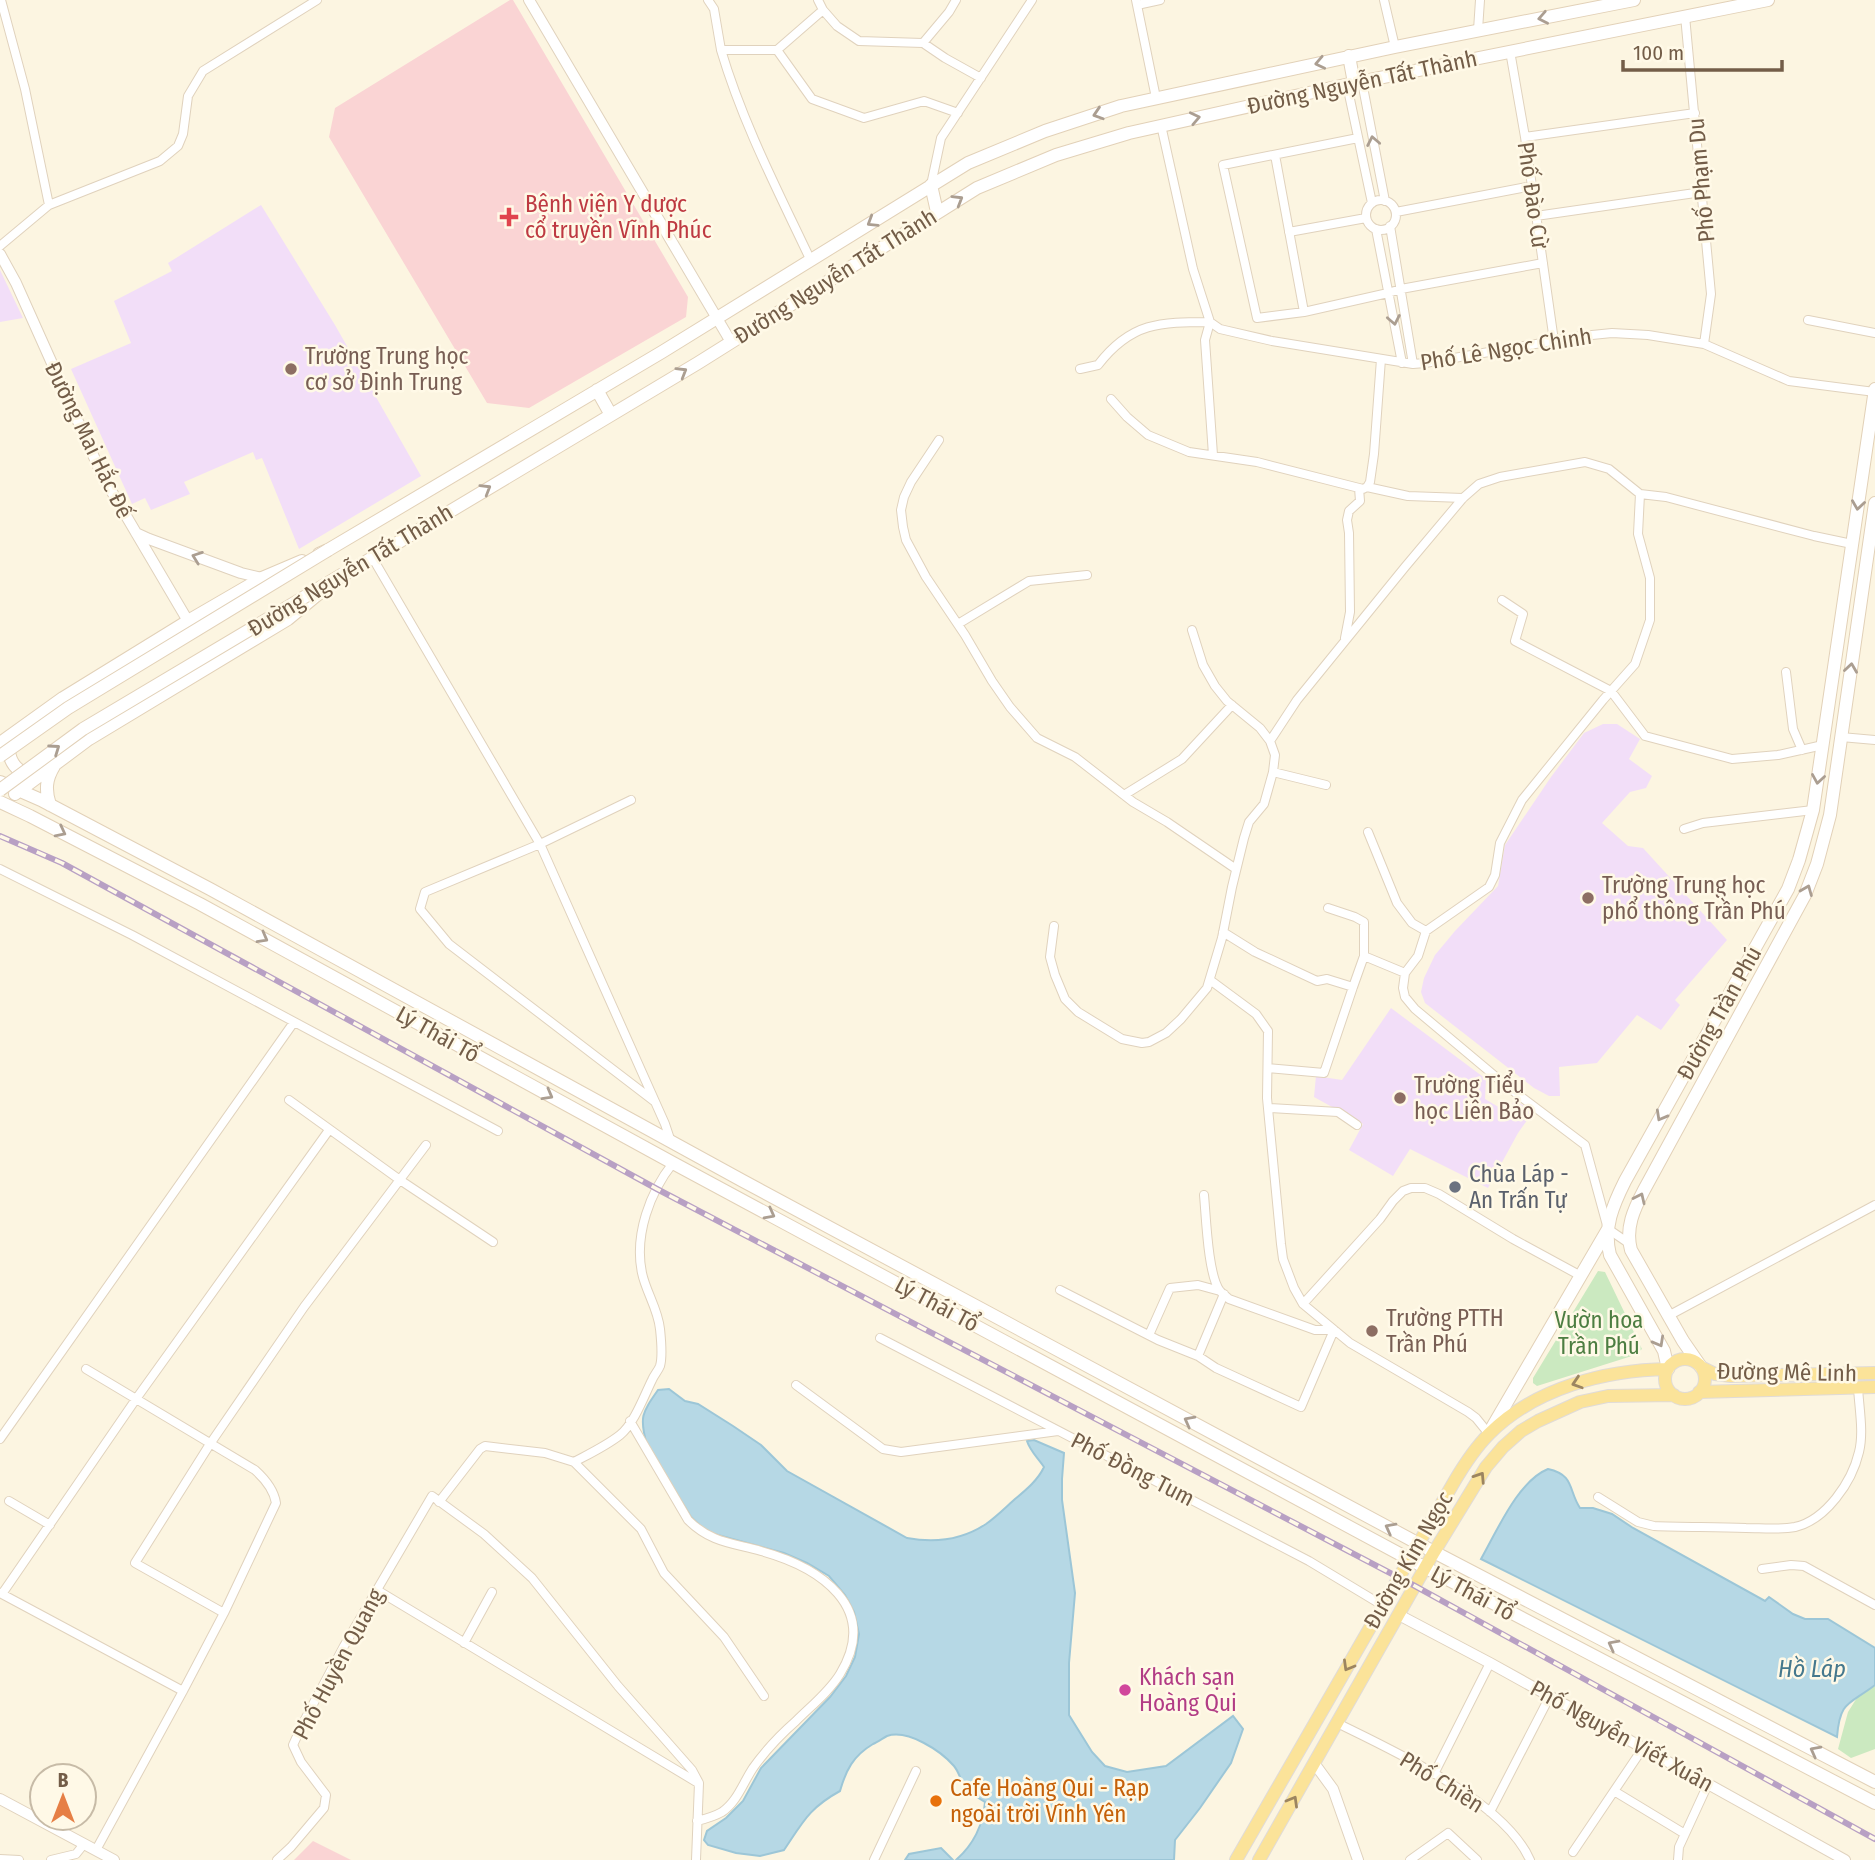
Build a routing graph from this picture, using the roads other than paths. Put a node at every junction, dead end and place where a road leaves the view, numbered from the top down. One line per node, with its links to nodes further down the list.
1 (1, 0): 38 (street)
2 (317, 0): 38 (street)
3 (529, 0): 53 (street)
4 (708, 0): 20 (street)
5 (818, 0): 15 (street)
6 (956, 0): 18 (street)
7 (1032, 0): 24 (street)
8 (1160, 0): 13 (street)
9 (1384, 0): 19 (street)
10 (1480, 0): 17 (street)
11 (1634, 0): 14 (main road, Đường Nguyễn Tất Thành)
12 (1768, 0): 16 (main road, Đường Nguyễn Tất Thành)
13 (1137, 3): 26 (street)
14 (1600, 3): 17 (main road, Đường Nguyễn Tất Thành, one-way to 17)
15 (823, 10): 18 (street); 21 (street)
16 (1685, 16): 22 (main road, Đường Nguyễn Tất Thành); 28 (street, Phố Phạm Du)
17 (1478, 30): 19 (main road, Đường Nguyễn Tất Thành)
18 (923, 43): 24 (street)
19 (1395, 47): 23 (main road, Đường Nguyễn Tất Thành)
20 (721, 50): 21 (street); 48 (street)
21 (776, 50): 27 (street)
22 (1510, 51): 25 (main road, Đường Nguyễn Tất Thành); 30 (street, Phố Đào Cừ)
23 (1349, 57): 25 (main road); 26 (main road, Đường Nguyễn Tất Thành, one-way to 26)
24 (981, 78): 27 (street)
25 (1354, 83): 29 (main road, Đường Nguyễn Tất Thành, one-way to 25); 31 (street); 36 (street, one-way to 25)
26 (1156, 98): 33 (main road, Đường Nguyễn Tất Thành, one-way to 33)
27 (957, 113): 33 (street)
28 (1695, 113): 30 (street); 35 (street, Phố Phạm Du)
29 (1161, 125): 39 (main road, Đường Nguyễn Tất Thành, one-way to 29); 55 (street)
30 (1525, 137): 34 (street, Phố Đào Cừ)
31 (1358, 138): 32 (street); 37 (street)
32 (1275, 155): 45 (street); 52 (street)
33 (931, 185): 39 (main road); 48 (main road, Đường Nguyễn Tất Thành, one-way to 48)
34 (1532, 186): 40 (street); 41 (street, Phố Đào Cừ)
35 (1702, 192): 41 (street); 59 (street, Phố Phạm Du)
36 (1385, 201): 37 (street); 40 (street)
37 (1372, 203): 42 (street)
38 (49, 205): 46 (street)
39 (937, 212): 58 (main road, Đường Nguyễn Tất Thành)
40 (1395, 212): 43 (street)
41 (1536, 216): 49 (street, Phố Đào Cừ)
42 (1366, 218): 44 (street); 45 (street)
43 (1390, 226): 44 (street); 50 (street)
44 (1376, 229): 51 (street)
45 (1289, 232): 52 (street)
46 (0, 246)
47 (0, 254): 74 (street, Đường Mai Hắc Đế)
48 (811, 261): 53 (main road, Đường Nguyễn Tất Thành)
49 (1543, 263): 50 (street); 57 (street, Phố Đào Cừ)
50 (1401, 289): 51 (street); 62 (street)
51 (1388, 293): 52 (street); 61 (street, one-way to 61)
52 (1304, 312)
53 (717, 318): 58 (street); 64 (main road, Đường Nguyễn Tất Thành)
54 (1808, 320): 56 (street)
55 (1210, 322): 60 (street, Phố Lê Ngọc Chinh); 63 (street); 69 (street)
56 (1875, 333)
57 (1554, 341): 59 (street, Phố Lê Ngọc Chinh); 62 (street, Phố Lê Ngọc Chinh)
58 (731, 342): 67 (main road, Đường Nguyễn Tất Thành, one-way to 58)
59 (1704, 344): 65 (street, Phố Lê Ngọc Chinh)
60 (1381, 359): 61 (street, Phố Lê Ngọc Chinh); 70 (street)
61 (1402, 363): 62 (street, Phố Lê Ngọc Chinh)
62 (1413, 364)
63 (1080, 369)
64 (597, 390): 67 (main road); 77 (main road, Đường Nguyễn Tất Thành)
65 (1875, 390): 75 (main road, Đường Trần Phú, one-way to 75)
66 (1111, 399): 69 (street)
67 (611, 415): 78 (main road, Đường Nguyễn Tất Thành, one-way to 67)
68 (939, 440): 85 (street)
69 (1213, 455): 70 (street)
70 (1363, 488): 72 (street); 87 (street)
71 (1640, 495): 72 (street); 75 (street); 89 (street)
72 (1463, 498): 87 (street)
73 (1875, 503): 76 (main road, Đường Trần Phú)
74 (134, 531): 82 (street, one-way to 74); 84 (street, Đường Mai Hắc Đế)
75 (1852, 544): 76 (main road); 95 (main road, Đường Trần Phú)
76 (1869, 546): 79 (street); 91 (main road, Đường Trần Phú, one-way to 76)
77 (328, 550): 82 (main road); 97 (main road, Đường Nguyễn Tất Thành, bridge)
78 (372, 557): 80 (main road, Đường Nguyễn Tất Thành); 112 (street)
79 (1875, 559)
80 (343, 574): 98 (main road); 103 (main road, Đường Nguyễn Tất Thành, one-way to 80, bridge)
81 (1087, 575): 85 (street)
82 (262, 578): 84 (main road)
83 (1502, 600): 89 (street)
84 (188, 621): 92 (main road)
85 (958, 624): 105 (street)
86 (1192, 629): 90 (street)
87 (1344, 641): 94 (street)
88 (1786, 672): 96 (street)
89 (1611, 691): 96 (street); 117 (street)
90 (1232, 705): 94 (street); 105 (street)
91 (1841, 737): 93 (street); 143 (main road, Đường Trần Phú, one-way to 91)
92 (4, 740): 100 (main road)
93 (1875, 740)
94 (1270, 741): 99 (street)
95 (1823, 745): 96 (street); 109 (main road, Đường Trần Phú, one-way to 109)
96 (1802, 750)
97 (0, 757)
98 (57, 762): 100 (main road); 108 (main road)
99 (1273, 772): 102 (street); 114 (street)
100 (37, 777): 104 (main road)
101 (0, 782): 104 (main road, Lý Thái Tổ)
102 (1326, 785)
103 (0, 790)
104 (19, 791): 107 (main road); 108 (main road, Lý Thái Tổ)
105 (1124, 795): 114 (street)
106 (631, 800): 112 (street)
107 (2, 803): 126 (main road, Lý Thái Tổ, one-way to 126)
108 (50, 805): 124 (main road, Lý Thái Tổ)
109 (1812, 810): 110 (street); 141 (main road, Đường Trần Phú, one-way to 141)
110 (1684, 829)
111 (1368, 832): 117 (street)
112 (540, 844): 128 (street); 128 (street)
113 (0, 869): 123 (street)
114 (1236, 869): 118 (street)
115 (1328, 908): 119 (street)
116 (1054, 926): 121 (street)
117 (1426, 931): 120 (street)
118 (1223, 932): 121 (street); 122 (street)
119 (1364, 956): 120 (street); 122 (street)
120 (1405, 973): 141 (street)
121 (1210, 980): 125 (street)
122 (1353, 987): 125 (street)
123 (294, 1023): 132 (street); 166 (street)
124 (527, 1063): 126 (main road); 133 (main road, Lý Thái Tổ)
125 (1268, 1068): 129 (street)
126 (519, 1079): 135 (main road, Lý Thái Tổ, one-way to 135)
127 (289, 1100): 131 (street)
128 (656, 1101): 133 (street)
129 (1268, 1108): 130 (street); 147 (street)
130 (1357, 1125)
131 (329, 1130): 136 (street); 162 (street)
132 (498, 1131)
133 (671, 1142): 137 (main road, Lý Thái Tổ)
134 (426, 1145): 136 (street)
135 (673, 1163): 139 (main road, Lý Thái Tổ); 163 (street)
136 (400, 1180): 142 (street); 167 (street)
137 (743, 1181): 139 (main road); 173 (main road, Lý Thái Tổ, one-way to 137)
138 (1204, 1195): 146 (street)
139 (735, 1196): 175 (main road, Lý Thái Tổ, one-way to 175)
140 (1875, 1205): 148 (street)
141 (1608, 1228): 143 (street); 144 (main road); 155 (main road, Đường Trần Phú, one-way to 155)
142 (493, 1242)
143 (1630, 1244): 148 (main road)
144 (1581, 1276): 147 (street); 165 (main road)
145 (1060, 1290): 150 (street)
146 (1222, 1293): 149 (street); 150 (street); 152 (street)
147 (1303, 1304): 149 (street)
148 (1668, 1316): 153 (main road)
149 (1334, 1330): 152 (street); 165 (street)
150 (1149, 1335): 152 (street)
151 (880, 1338): 164 (street, Phố Đồng Tum)
152 (1198, 1356)
153 (1701, 1367): 155 (main road); 156 (main road, Đường Mê Linh); 160 (main road)
154 (86, 1368): 162 (street)
155 (1668, 1369): 161 (main road); 165 (main road, Đường Kim Ngọc, one-way to 165)
156 (1875, 1373)
157 (796, 1385): 164 (street)
158 (1875, 1387): 159 (main road, Đường Mê Linh)
159 (1858, 1388): 160 (main road, Đường Mê Linh); 169 (street)
160 (1699, 1392): 161 (main road)
161 (1674, 1395): 174 (main road, Đường Kim Ngọc, one-way to 161)
162 (136, 1399): 167 (street); 172 (street)
163 (630, 1421): 168 (street); 202 (street)
164 (1059, 1431): 181 (street, Phố Đồng Tum)
165 (1489, 1434): 173 (main road, Đường Kim Ngọc)
166 (0, 1438)
167 (210, 1444): 183 (street); 183 (street)
168 (574, 1462): 170 (street, Phố Huyền Quang); 188 (street)
169 (1598, 1497)
170 (436, 1499): 178 (street, Phố Huyền Quang); 196 (street)
171 (9, 1501): 172 (street)
172 (50, 1525): 180 (street)
173 (1418, 1543): 174 (main road, Lý Thái Tổ); 175 (main road, Đường Kim Ngọc)
174 (1434, 1552): 176 (main road, Đường Kim Ngọc); 195 (main road, Lý Thái Tổ, one-way to 174)
175 (1409, 1559): 176 (main road, Lý Thái Tổ); 181 (main road, Đường Kim Ngọc)
176 (1425, 1568): 184 (main road, Đường Kim Ngọc); 200 (main road, Lý Thái Tổ)
177 (1762, 1569): 182 (street)
178 (377, 1590): 185 (street); 213 (street, Phố Huyền Quang)
179 (492, 1592): 185 (street)
180 (1, 1593): 187 (street)
181 (1382, 1605): 216 (main road, Đường Kim Ngọc, one-way to 216)
182 (1875, 1605)
183 (224, 1613): 187 (street)
184 (1399, 1615): 186 (street, Phố Nguyễn Viết Xuân); 190 (main road, Đường Kim Ngọc)
185 (464, 1643): 196 (street)
186 (1490, 1663): 189 (street, Phố Nguyễn Viết Xuân); 194 (street)
187 (183, 1691): 205 (street)
188 (764, 1696)
189 (1550, 1696): 191 (street, Phố Nguyễn Viết Xuân); 201 (street)
190 (1337, 1723): 192 (main road, Đường Kim Ngọc); 194 (street, Phố Chiền)
191 (1643, 1748): 197 (street, Phố Nguyễn Viết Xuân); 198 (street)
192 (1314, 1763): 217 (main road, Đường Kim Ngọc, one-way to 192); 218 (street)
193 (916, 1771): 215 (street)
194 (1434, 1774): 201 (street, Phố Chiền)
195 (1875, 1782)
196 (699, 1783): 202 (street)
197 (1708, 1784): 203 (street); 223 (street, Phố Nguyễn Viết Xuân)
198 (1614, 1791): 203 (street); 206 (street)
199 (0, 1799): 204 (street)
200 (1875, 1803)
201 (1490, 1812): 221 (street, Phố Chiền)
202 (697, 1821): 214 (street)
203 (1685, 1834): 207 (street)
204 (84, 1844): 205 (street); 209 (street)
205 (96, 1850): 212 (street)
206 (1573, 1852)
207 (1678, 1858): 222 (street)
208 (0, 1859): 210 (street)
209 (62, 1859): 211 (street)
210 (19, 1860)
211 (51, 1860)
212 (114, 1860)
213 (277, 1860)
214 (696, 1860)
215 (874, 1860)
216 (1236, 1860)
217 (1259, 1860)
218 (1359, 1860)
219 (1410, 1860): 220 (street)
220 (1476, 1860)
221 (1530, 1860)
222 (1669, 1860)
223 (1845, 1860)

